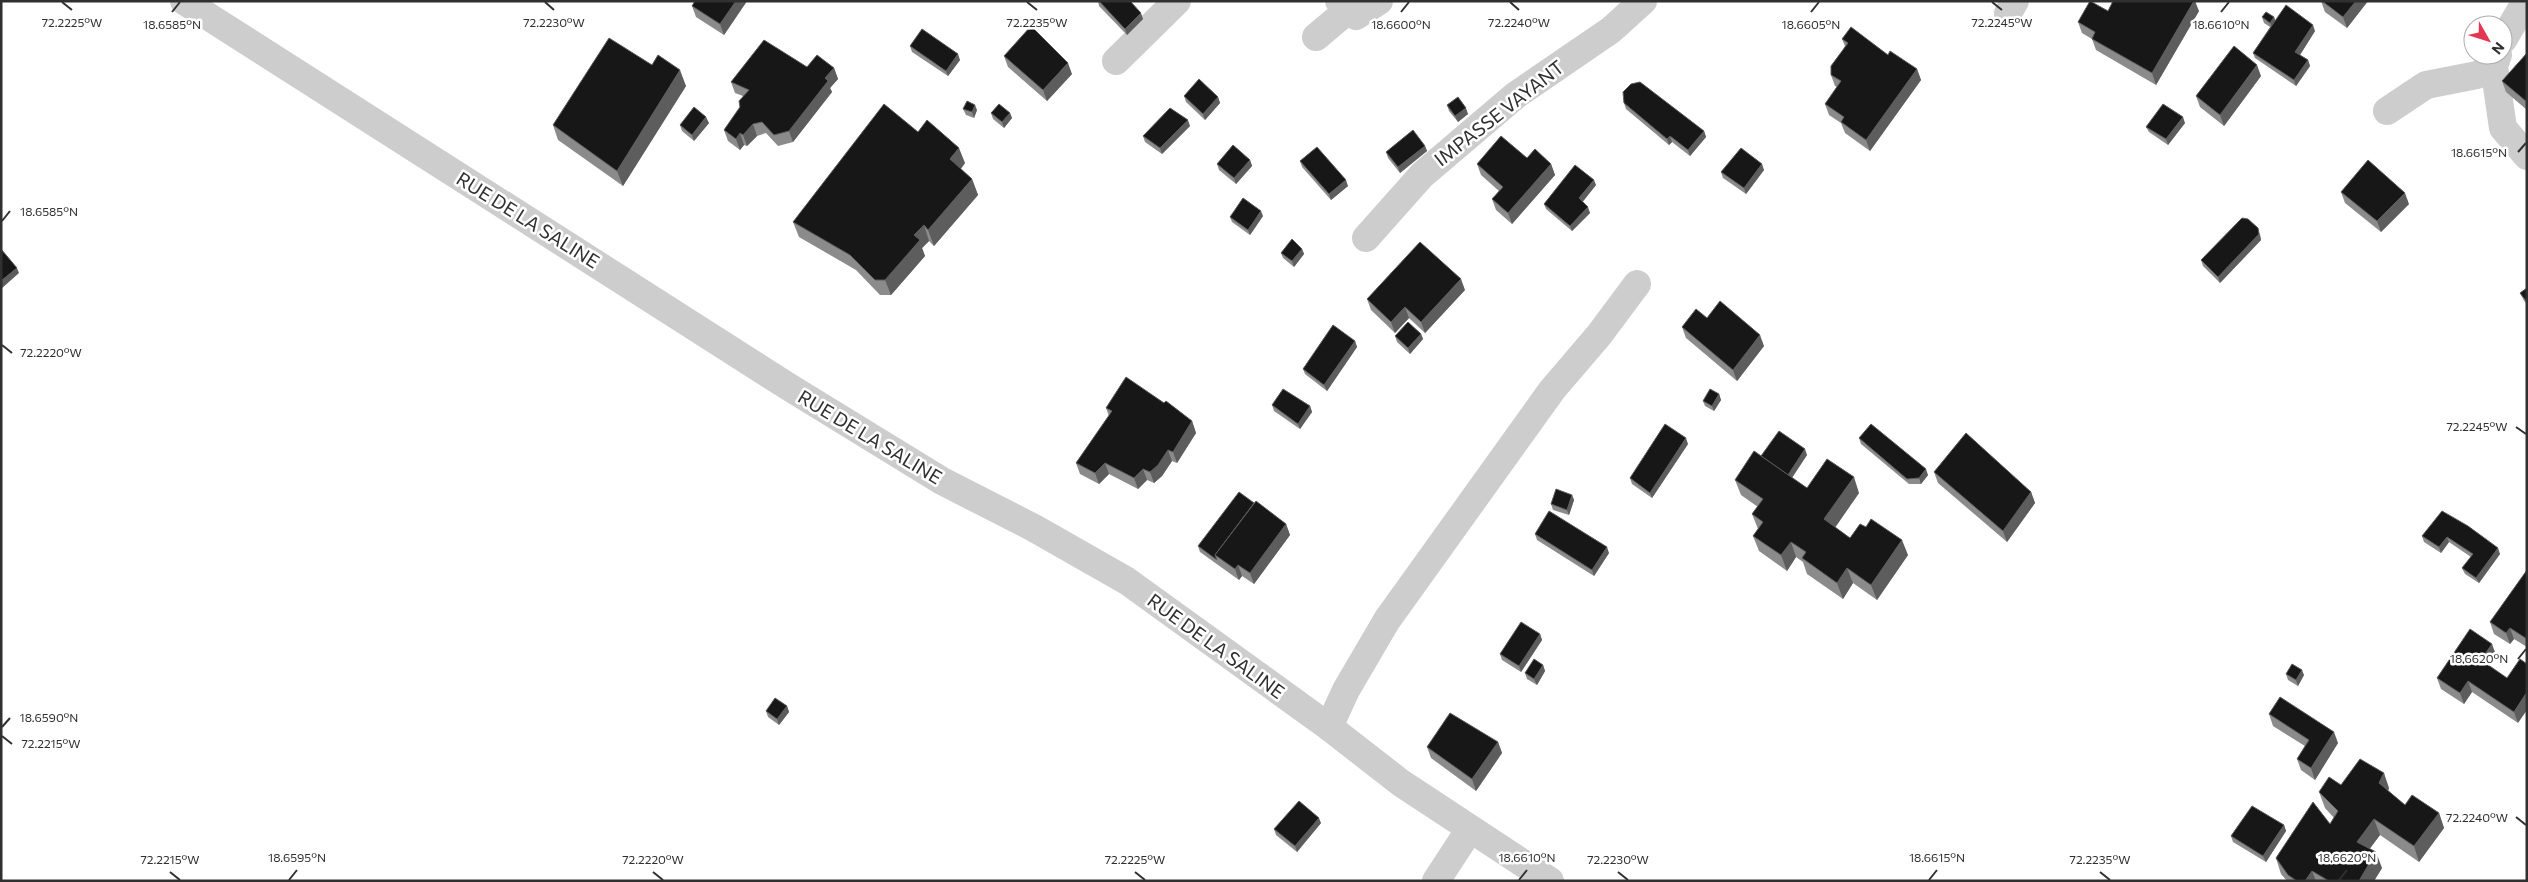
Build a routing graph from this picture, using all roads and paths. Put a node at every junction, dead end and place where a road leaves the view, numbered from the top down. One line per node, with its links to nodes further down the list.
1 (184, 1): 16 (street, RUE DE LA SALINE)
2 (1177, 1): 9 (street)
3 (1379, 1): 6 (street)
4 (1643, 1): 14 (street, IMPASSE VAYANT)
5 (2526, 1): 7 (street)
6 (1343, 6): 8 (street)
7 (2513, 26)
8 (1316, 37)
9 (1116, 61)
10 (2487, 65): 12 (street)
11 (2499, 65): 13 (street)
12 (2387, 111)
13 (2527, 156)
14 (1366, 238)
15 (1637, 284): 16 (street)
16 (1329, 727): 17 (street, RUE DE LA SALINE)
17 (1470, 829): 18 (street); 19 (street, RUE DE LA SALINE)
18 (1436, 881)
19 (1550, 881)

